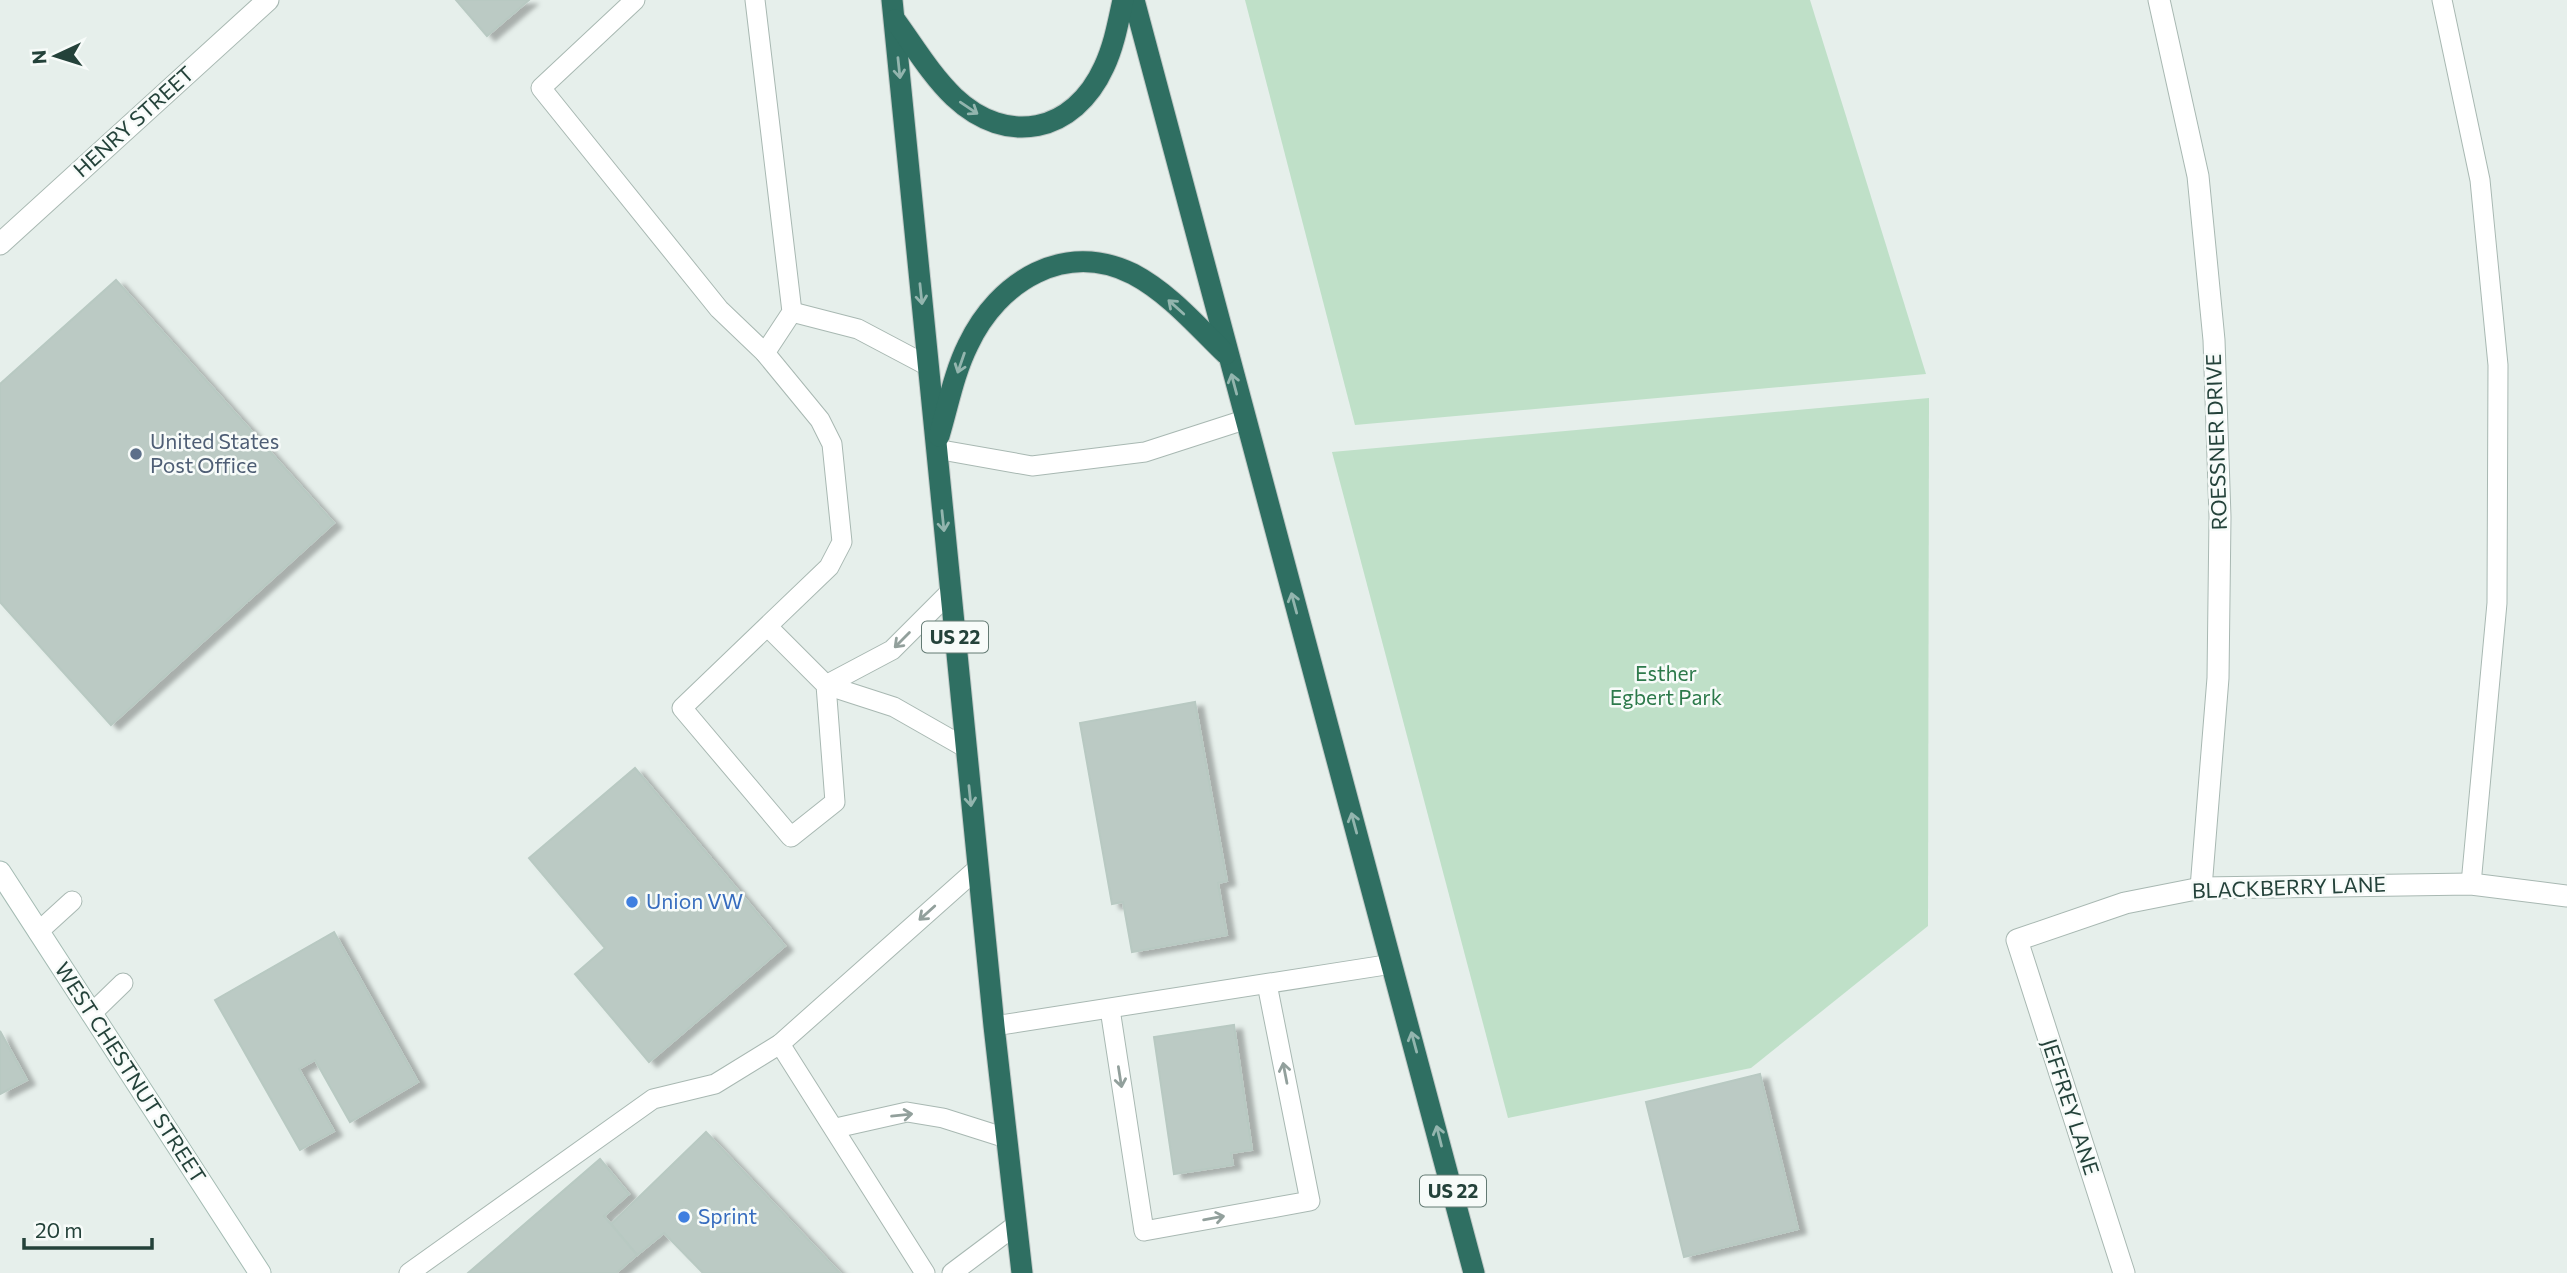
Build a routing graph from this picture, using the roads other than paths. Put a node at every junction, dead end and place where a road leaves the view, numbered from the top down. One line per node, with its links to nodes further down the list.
1 (268, 0): 9 (street, HENRY STREET)
2 (635, 0): 11 (lane)
3 (755, 0): 10 (lane)
4 (1123, 0): 8 (highway, one-way to 4)
5 (1134, 0): 12 (highway, US 22)
6 (2159, 0): 23 (street, ROESSNER DRIVE)
7 (2442, 0): 22 (lane)
8 (893, 9): 13 (highway, US 22, one-way to 13)
9 (0, 244)
10 (792, 312): 11 (lane); 13 (lane)
11 (765, 353): 17 (lane)
12 (1226, 354): 14 (highway, US 22, one-way to 12); 15 (highway, one-way to 15)
13 (928, 366): 15 (highway, US 22)
14 (1244, 421): 15 (lane); 28 (highway, US 22, one-way to 14)
15 (936, 449): 16 (highway, US 22, one-way to 16)
16 (950, 592): 18 (lane, one-way to 18); 19 (highway, US 22)
17 (768, 627): 18 (lane); 18 (lane)
18 (826, 685): 19 (lane)
19 (966, 748): 20 (highway, US 22, one-way to 20)
20 (978, 868): 33 (highway, US 22); 34 (lane, one-way to 34)
21 (0, 872): 26 (street, WEST CHESTNUT STREET)
22 (2471, 884): 23 (street, BLACKBERRY LANE); 24 (street, BLACKBERRY LANE)
23 (2201, 888): 27 (street, BLACKBERRY LANE)
24 (2567, 896)
25 (72, 901): 26 (lane)
26 (38, 932): 32 (street, WEST CHESTNUT STREET)
27 (2017, 940): 44 (street, JEFFREY LANE)
28 (1392, 964): 30 (lane); 43 (highway, US 22, one-way to 28)
29 (124, 983): 32 (lane)
30 (1267, 984): 31 (lane); 31 (lane, one-way to 30)
31 (1110, 1009): 33 (lane)
32 (91, 1014): 38 (street, WEST CHESTNUT STREET)
33 (994, 1026): 36 (highway, US 22)
34 (780, 1044): 35 (lane); 39 (lane)
35 (836, 1128): 36 (lane, one-way to 36); 40 (lane)
36 (1006, 1139): 37 (highway, US 22)
37 (1016, 1225): 41 (lane); 42 (highway, US 22)
38 (260, 1273)
39 (409, 1273)
40 (925, 1273)
41 (952, 1273)
42 (1022, 1273)
43 (1474, 1273)
44 (2124, 1273)

